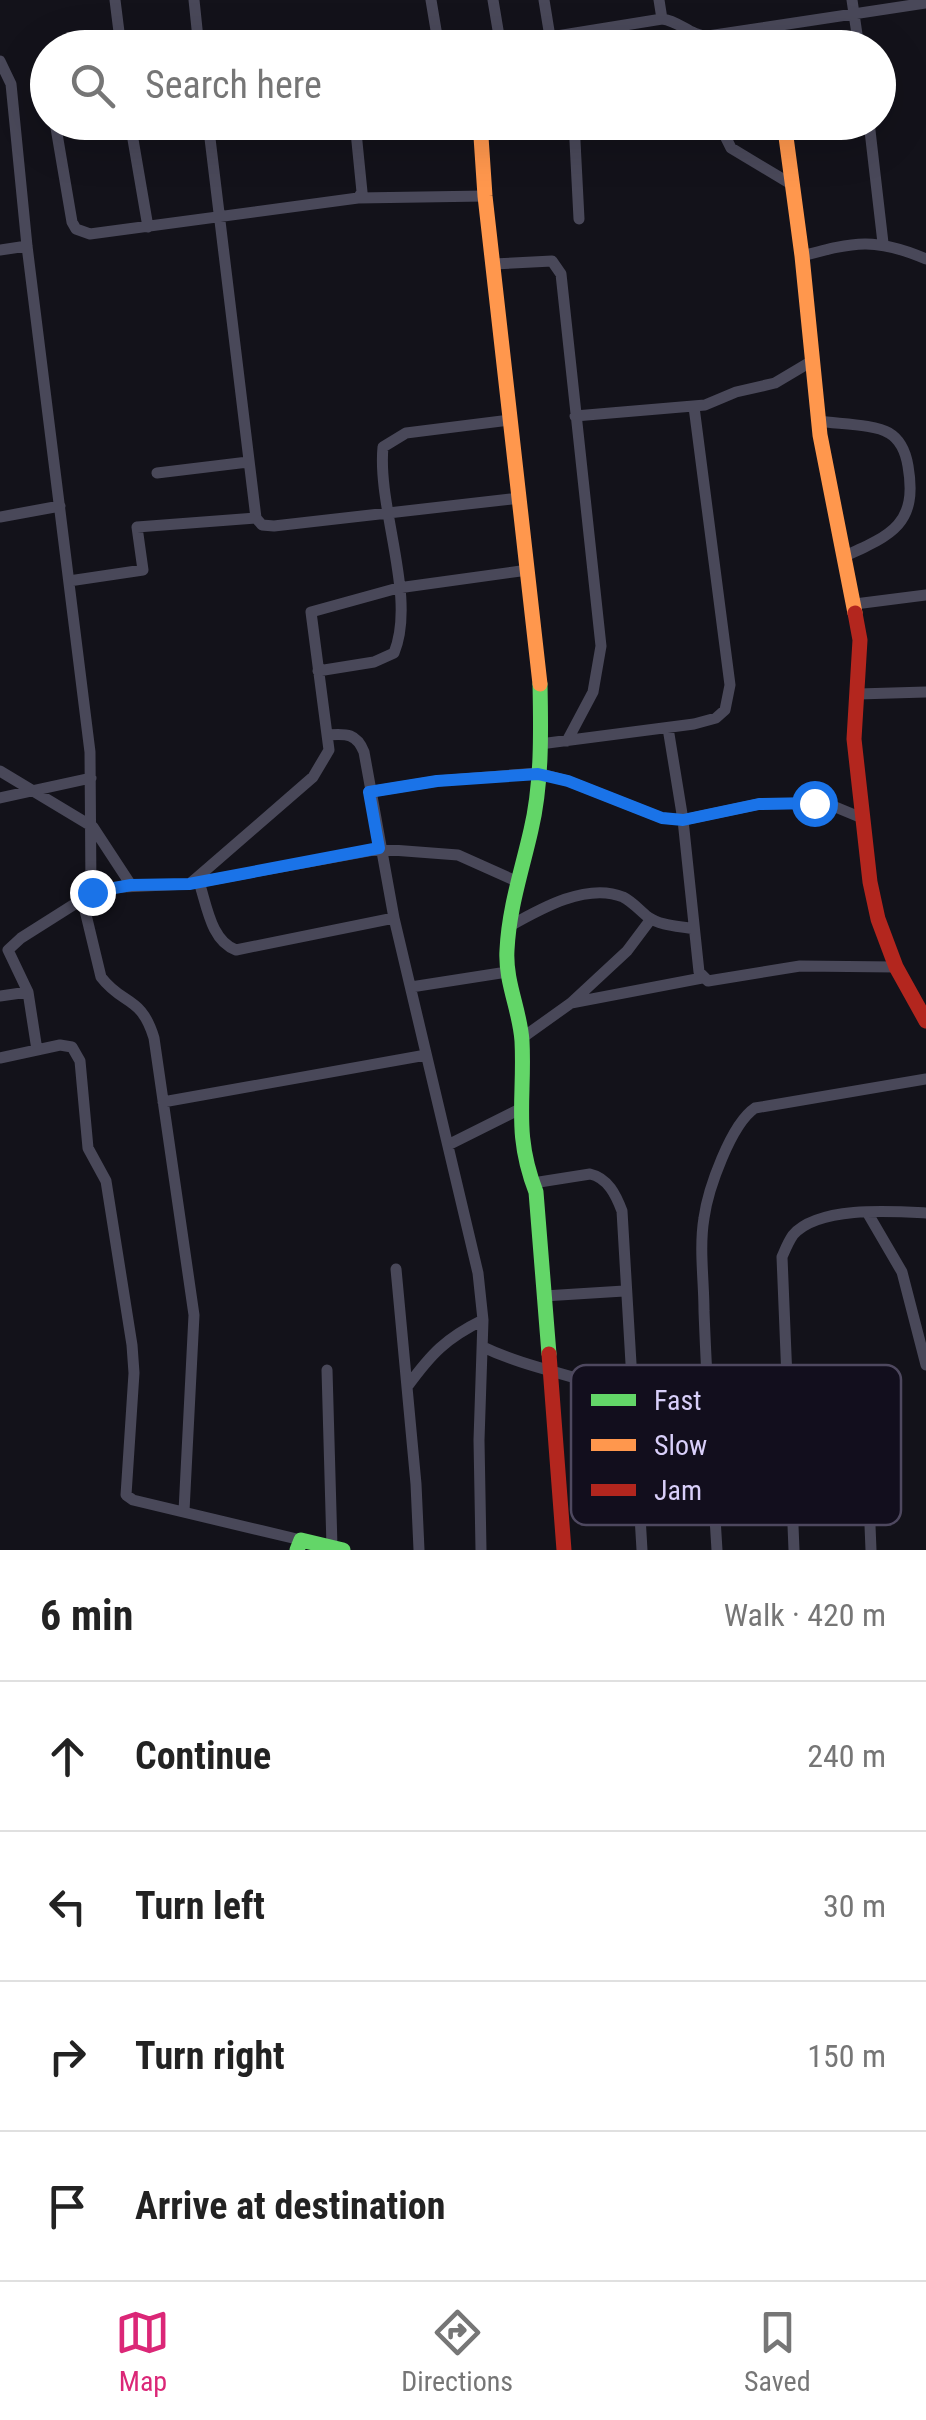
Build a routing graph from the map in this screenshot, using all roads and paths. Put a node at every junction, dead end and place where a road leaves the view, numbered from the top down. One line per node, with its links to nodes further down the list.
1 (115, 0): 12 (street)
2 (194, 0): 13 (street)
3 (430, 0): 14 (street)
4 (494, 0): 15 (street)
5 (544, 0): 16 (street)
6 (659, 0): 10 (street)
7 (852, 0): 9 (street)
8 (926, 3): 9 (street)
9 (855, 14): 11 (street); 21 (street)
10 (662, 19): 17 (street); 18 (street)
11 (773, 26): 19 (street); 20 (street)
12 (118, 30)
13 (198, 30)
14 (436, 30)
15 (499, 30)
16 (549, 30)
17 (590, 30)
18 (685, 30)
19 (755, 30)
20 (773, 30)
21 (857, 30)
22 (0, 61): 39 (street)
23 (59, 140): 37 (street)
24 (133, 140): 37 (street)
25 (210, 140): 35 (street)
26 (358, 140): 34 (street)
27 (481, 140): 33 (street)
28 (575, 140): 36 (street)
29 (727, 140): 32 (street)
30 (786, 140): 32 (street)
31 (871, 140): 38 (street)
32 (791, 184): 41 (street)
33 (486, 196): 34 (street); 43 (street)
34 (358, 198): 35 (street)
35 (218, 218): 37 (street); 49 (street)
36 (579, 220)
37 (148, 227)
38 (883, 243): 41 (street); 42 (street)
39 (28, 246): 40 (street); 52 (street)
40 (0, 250)
41 (802, 256): 44 (street)
42 (926, 259)
43 (493, 264): 46 (street); 47 (street)
44 (812, 361): 45 (street); 48 (street)
45 (694, 407): 46 (street); 67 (street)
46 (575, 416): 69 (street)
47 (510, 420): 51 (street); 53 (street)
48 (819, 421): 55 (street); 58 (street)
49 (248, 462): 50 (street); 57 (street)
50 (157, 473)
51 (520, 498): 53 (street); 59 (street)
52 (60, 506): 56 (street); 60 (street)
53 (388, 512): 57 (street); 61 (street)
54 (926, 512): 55 (street)
55 (908, 514): 58 (street)
56 (0, 517)
57 (256, 518): 60 (street)
58 (843, 557): 63 (street)
59 (528, 570): 61 (street); 70 (street)
60 (69, 581): 73 (street)
61 (398, 588): 64 (street); 64 (street)
62 (926, 595): 63 (street)
63 (855, 604): 66 (street)
64 (318, 671): 68 (street)
65 (926, 692): 66 (street)
66 (858, 694): 77 (street)
67 (668, 728): 69 (street); 78 (street)
68 (326, 735): 75 (street); 82 (street)
69 (567, 740): 70 (street)
70 (540, 744): 72 (street)
71 (0, 770): 74 (street)
72 (538, 774): 75 (street); 78 (street); 81 (street)
73 (91, 778): 74 (street); 79 (street)
74 (33, 789): 76 (street); 79 (street)
75 (369, 792): 80 (street)
76 (0, 798)
77 (862, 818): 78 (street); 90 (street)
78 (683, 820): 88 (street)
79 (93, 827): 83 (street); 84 (street)
80 (379, 848): 81 (street); 82 (street); 85 (street)
81 (516, 880): 87 (street)
82 (194, 884): 83 (street); 85 (street)
83 (131, 885): 84 (street)
84 (87, 895): 89 (street); 103 (street)
85 (394, 918): 93 (street)
86 (651, 919): 87 (street); 88 (street); 96 (street)
87 (510, 926): 91 (street)
88 (694, 929): 92 (street)
89 (4, 949): 94 (street)
90 (896, 967): 92 (street); 97 (street)
91 (507, 972): 93 (street); 98 (street)
92 (702, 978): 96 (street)
93 (411, 987): 100 (street)
94 (28, 992): 95 (street); 99 (street)
95 (0, 996)
96 (571, 1003): 98 (street)
97 (926, 1021)
98 (522, 1038): 104 (street)
99 (36, 1050): 101 (street); 122 (street)
100 (426, 1056): 103 (street); 105 (street)
101 (0, 1058)
102 (926, 1079): 115 (street)
103 (162, 1102): 122 (street)
104 (518, 1110): 105 (street); 106 (street)
105 (448, 1145): 112 (street)
106 (533, 1183): 110 (street); 111 (street)
107 (866, 1212): 108 (street); 116 (street); 117 (street)
108 (926, 1214)
109 (396, 1269): 121 (street)
110 (624, 1291): 111 (street); 114 (street)
111 (544, 1296): 119 (street)
112 (483, 1320): 113 (street); 121 (street)
113 (483, 1347): 119 (street); 130 (street)
114 (630, 1365)
115 (707, 1365)
116 (786, 1365)
117 (926, 1365)
118 (327, 1370): 128 (street)
119 (550, 1372): 120 (street); 131 (street)
120 (571, 1376)
121 (407, 1387): 129 (street)
122 (184, 1512): 127 (street)
123 (640, 1525): 132 (street)
124 (715, 1525): 133 (street)
125 (793, 1525): 134 (street)
126 (870, 1525): 135 (street)
127 (299, 1545): 128 (street)
128 (338, 1548)
129 (420, 1550)
130 (481, 1550)
131 (564, 1550)
132 (642, 1550)
133 (717, 1550)
134 (794, 1550)
135 (871, 1550)

